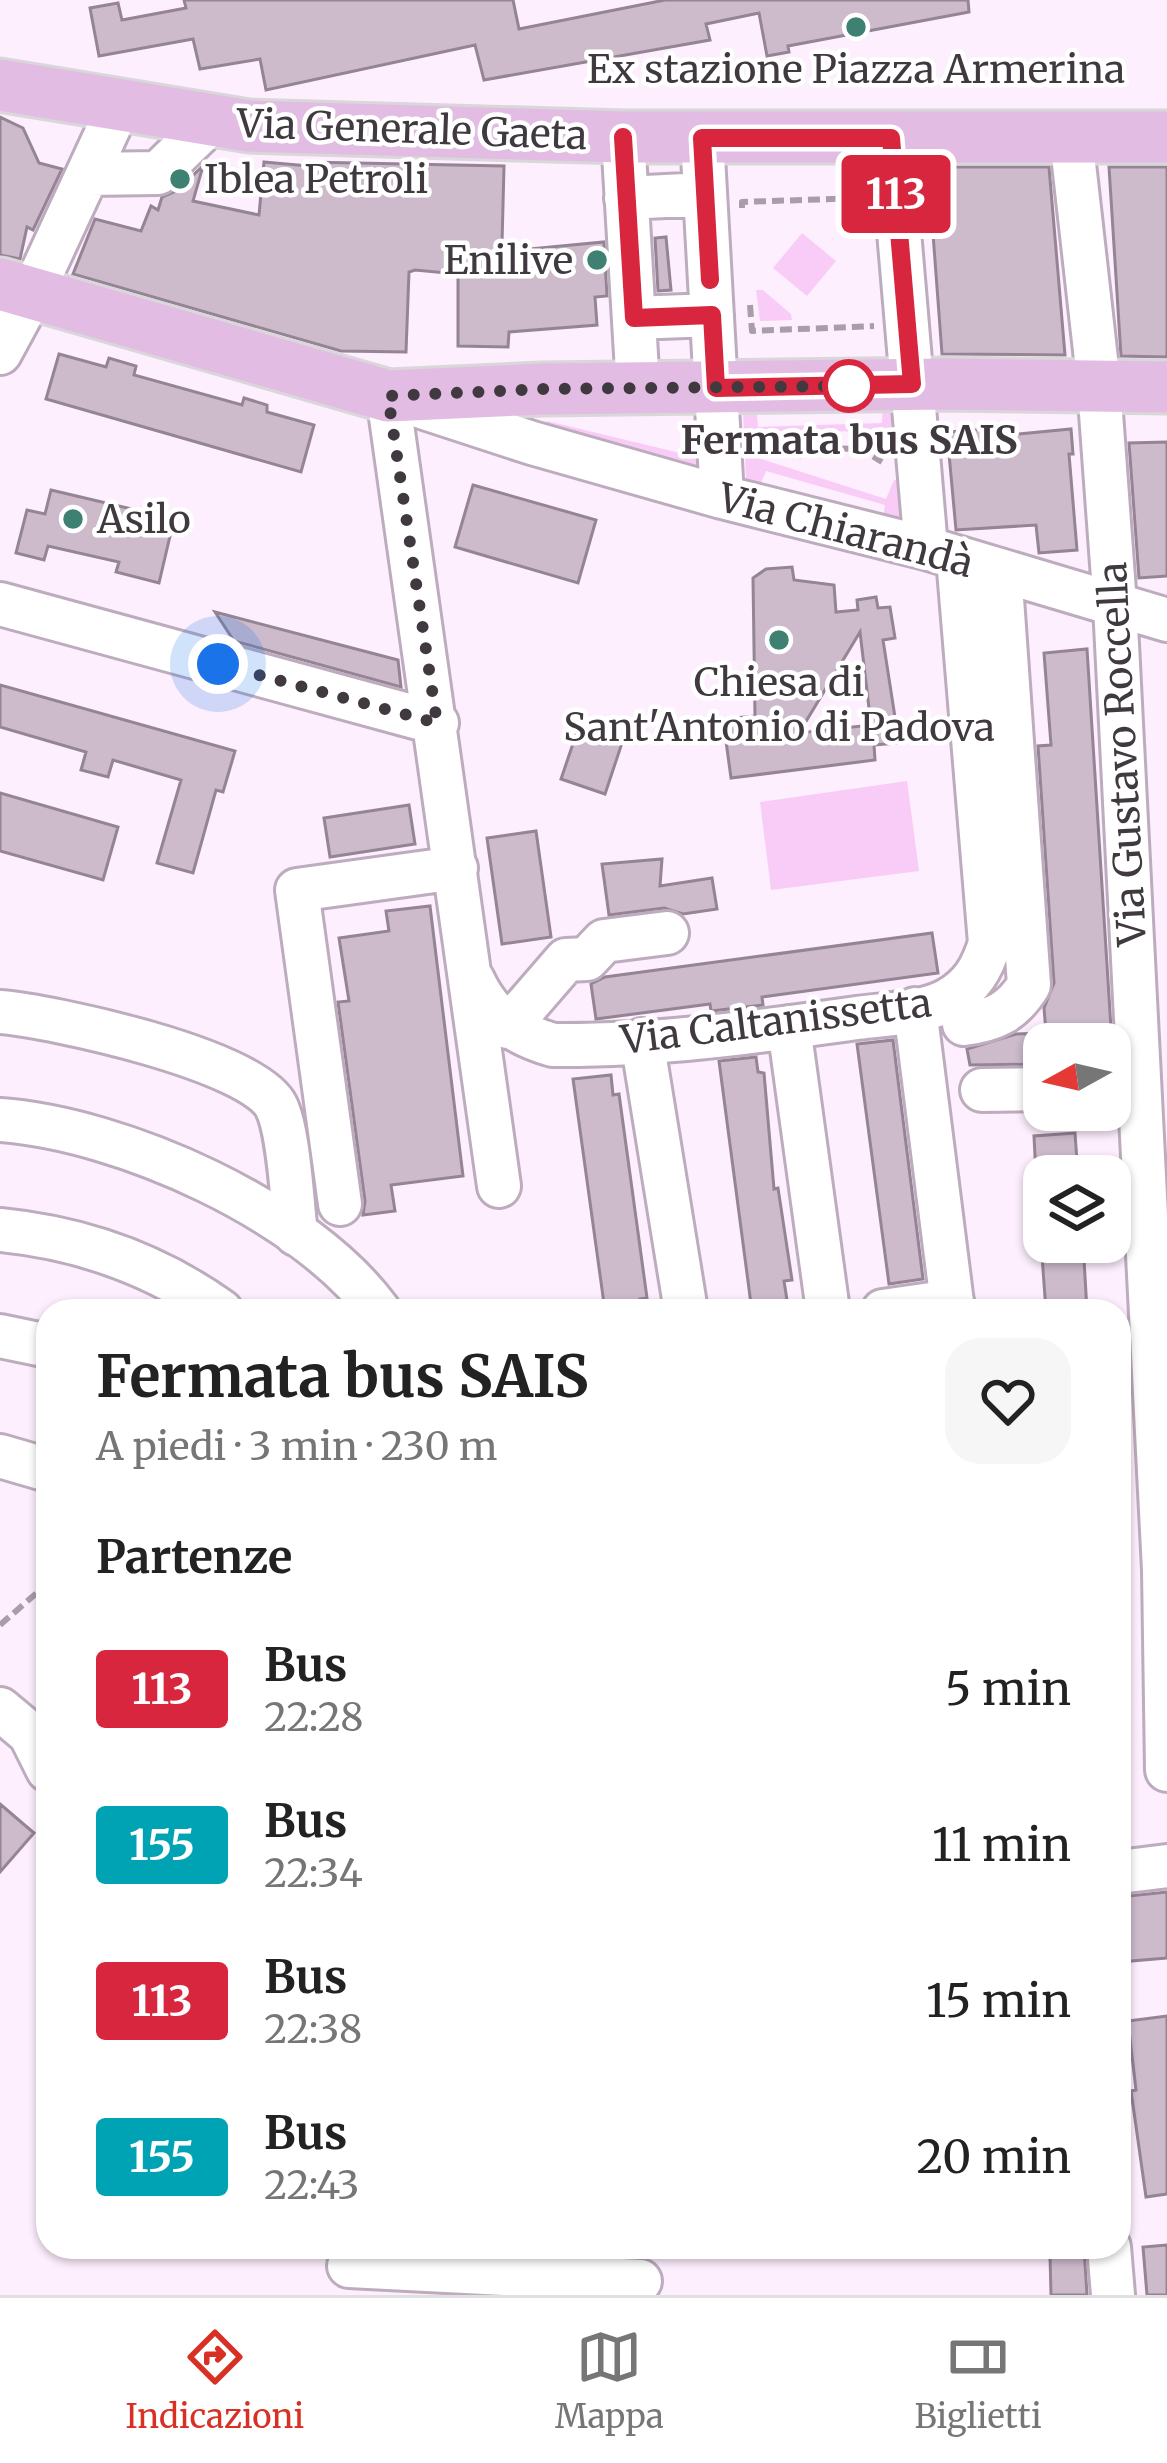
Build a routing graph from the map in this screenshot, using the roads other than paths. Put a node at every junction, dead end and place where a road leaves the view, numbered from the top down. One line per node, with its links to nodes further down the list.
1 (0, 85): 2 (main road, Via Generale Gaeta)
2 (166, 112): 4 (main road, Via Generale Gaeta); 7 (street); 7 (street)
3 (1167, 136): 5 (main road, Via Generale Gaeta)
4 (662, 137): 6 (main road, Via Generale Gaeta); 8 (street); 9 (street)
5 (1071, 137): 6 (main road, Via Generale Gaeta); 15 (street, Via Gustavo Roccella)
6 (908, 138): 14 (street, Via Caltanissetta)
7 (88, 174): 10 (street)
8 (626, 198): 9 (street); 12 (street)
9 (723, 201): 11 (street)
10 (16, 289): 13 (street); 18 (main road)
11 (730, 304): 12 (street); 17 (street)
12 (634, 318): 17 (street)
13 (0, 353)
14 (928, 384): 15 (main road); 17 (main road); 20 (street, Via Caltanissetta)
15 (1099, 386): 16 (main road); 23 (street, Via Gustavo Roccella)
16 (1167, 386)
17 (678, 388): 18 (main road); 19 (street)
18 (388, 396): 19 (street, Via Chiarandà); 25 (street)
19 (722, 497): 20 (street, Via Chiarandà)
20 (942, 553): 21 (street, Via Chiarandà); 29 (street, Via Caltanissetta)
21 (1000, 570): 23 (street, Via Chiarandà); 32 (street)
22 (0, 604): 25 (street)
23 (1115, 604): 24 (street, Via Chiarandà); 31 (street, Via Gustavo Roccella)
24 (1167, 620)
25 (437, 723): 26 (street)
26 (456, 868): 28 (street); 41 (street)
27 (667, 933): 33 (street)
28 (470, 968): 33 (street); 40 (street)
29 (915, 1010): 34 (street, Via Caltanissetta); 48 (street)
30 (0, 1012): 43 (street)
31 (1124, 1023)
32 (964, 1024)
33 (508, 1027): 35 (street, Via Caltanissetta)
34 (789, 1028): 35 (street, Via Caltanissetta); 47 (street)
35 (642, 1040): 46 (street)
36 (1023, 1089): 37 (street)
37 (982, 1090)
38 (0, 1120): 43 (street)
39 (1128, 1131): 55 (street, Via Gustavo Roccella)
40 (499, 1186)
41 (340, 1204)
42 (0, 1230): 44 (street)
43 (296, 1234): 45 (street)
44 (201, 1299)
45 (371, 1299)
46 (684, 1299)
47 (826, 1299)
48 (952, 1299)
49 (0, 1336): 50 (street)
50 (36, 1344)
51 (0, 1456): 52 (street)
52 (36, 1466)
53 (0, 1708): 54 (street)
54 (36, 1746)
55 (1167, 1770)
56 (1167, 1866): 57 (street)
57 (1131, 1870)
58 (1109, 2259): 63 (street)
59 (349, 2269): 62 (street)
60 (547, 2273): 61 (street); 62 (street)
61 (641, 2274)
62 (455, 2284)
63 (1112, 2295)

